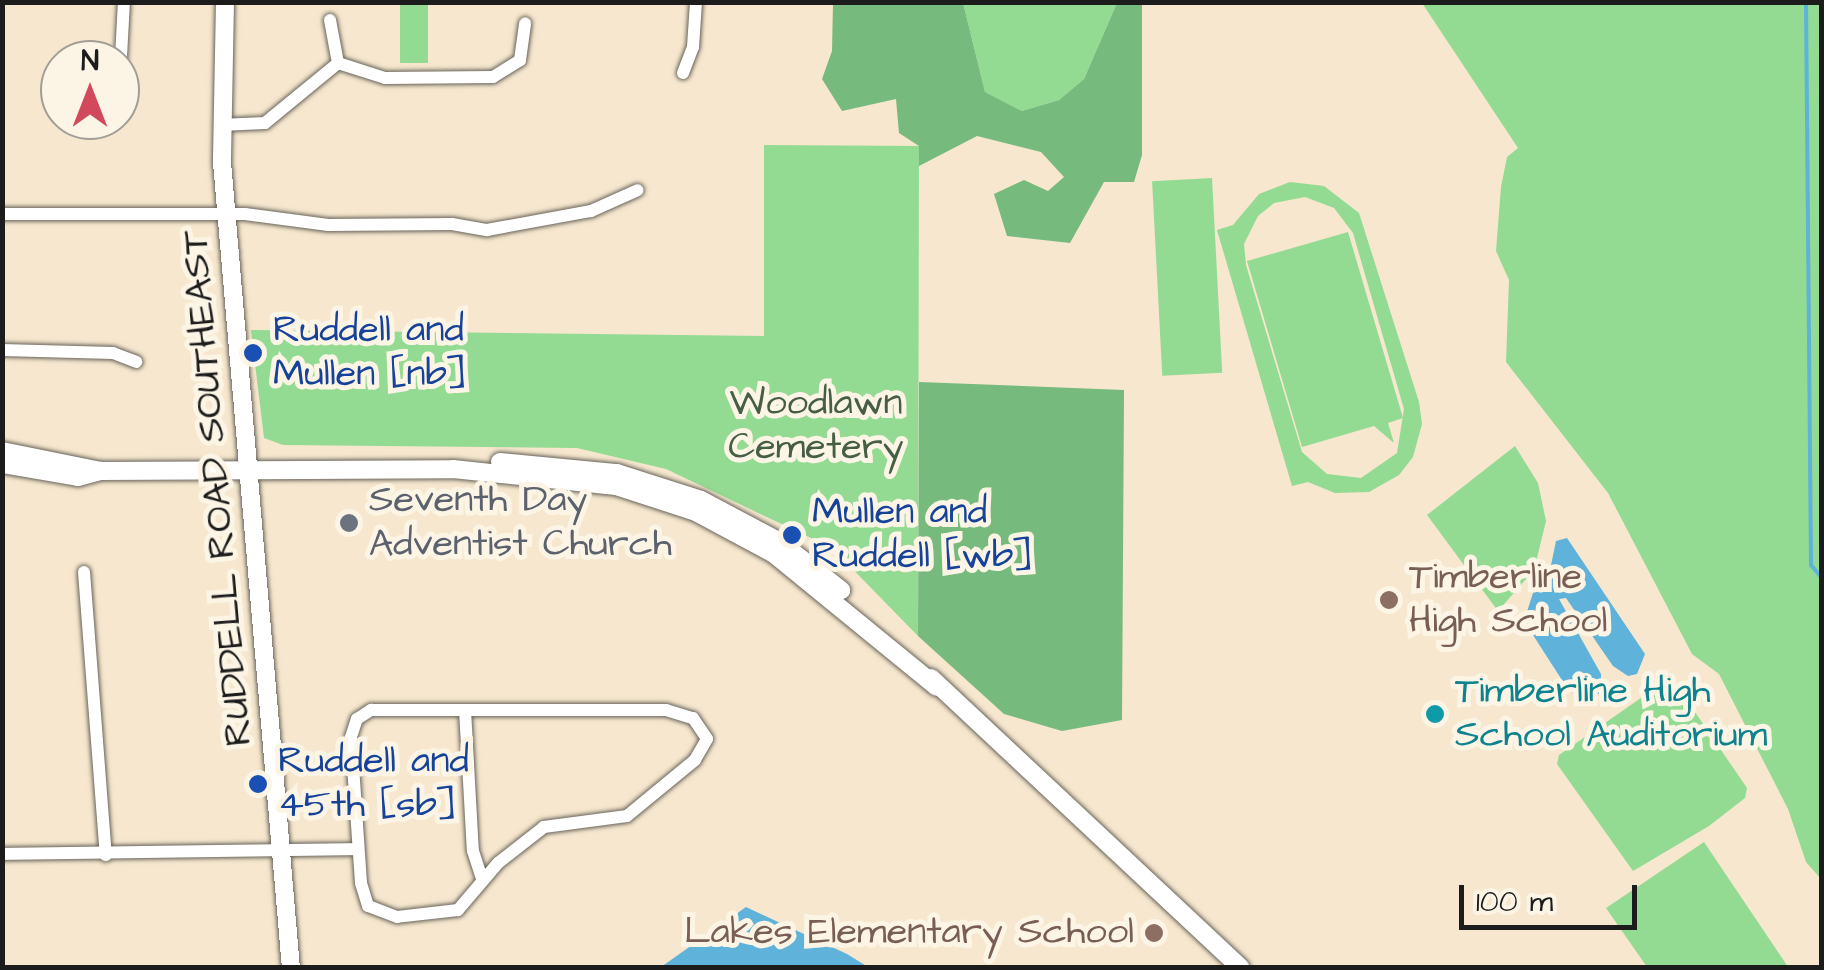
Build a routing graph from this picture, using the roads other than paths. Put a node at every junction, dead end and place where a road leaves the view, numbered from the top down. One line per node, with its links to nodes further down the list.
1 (124, 2): 6 (street)
2 (225, 2): 9 (street, RUDDELL ROAD SOUTHEAST)
3 (696, 2): 8 (street)
4 (330, 20): 7 (street)
5 (525, 23): 7 (street)
6 (122, 40)
7 (338, 63): 9 (street)
8 (683, 73)
9 (220, 126): 12 (street, RUDDELL ROAD SOUTHEAST)
10 (638, 190): 12 (street)
11 (2, 214): 12 (street)
12 (226, 215): 18 (street, RUDDELL ROAD SOUTHEAST)
13 (2, 350): 14 (street)
14 (136, 362)
15 (2, 452): 17 (street)
16 (2, 464): 17 (street)
17 (102, 471): 18 (street)
18 (249, 471): 23 (street, RUDDELL ROAD SOUTHEAST); 27 (street)
19 (84, 572): 24 (street)
20 (466, 710): 21 (street); 25 (street); 25 (street)
21 (358, 849): 23 (street); 25 (street)
22 (2, 854): 24 (street)
23 (285, 854): 24 (street); 26 (street, RUDDELL ROAD SOUTHEAST)
24 (106, 855)
25 (482, 879)
26 (291, 968)
27 (1242, 968)

